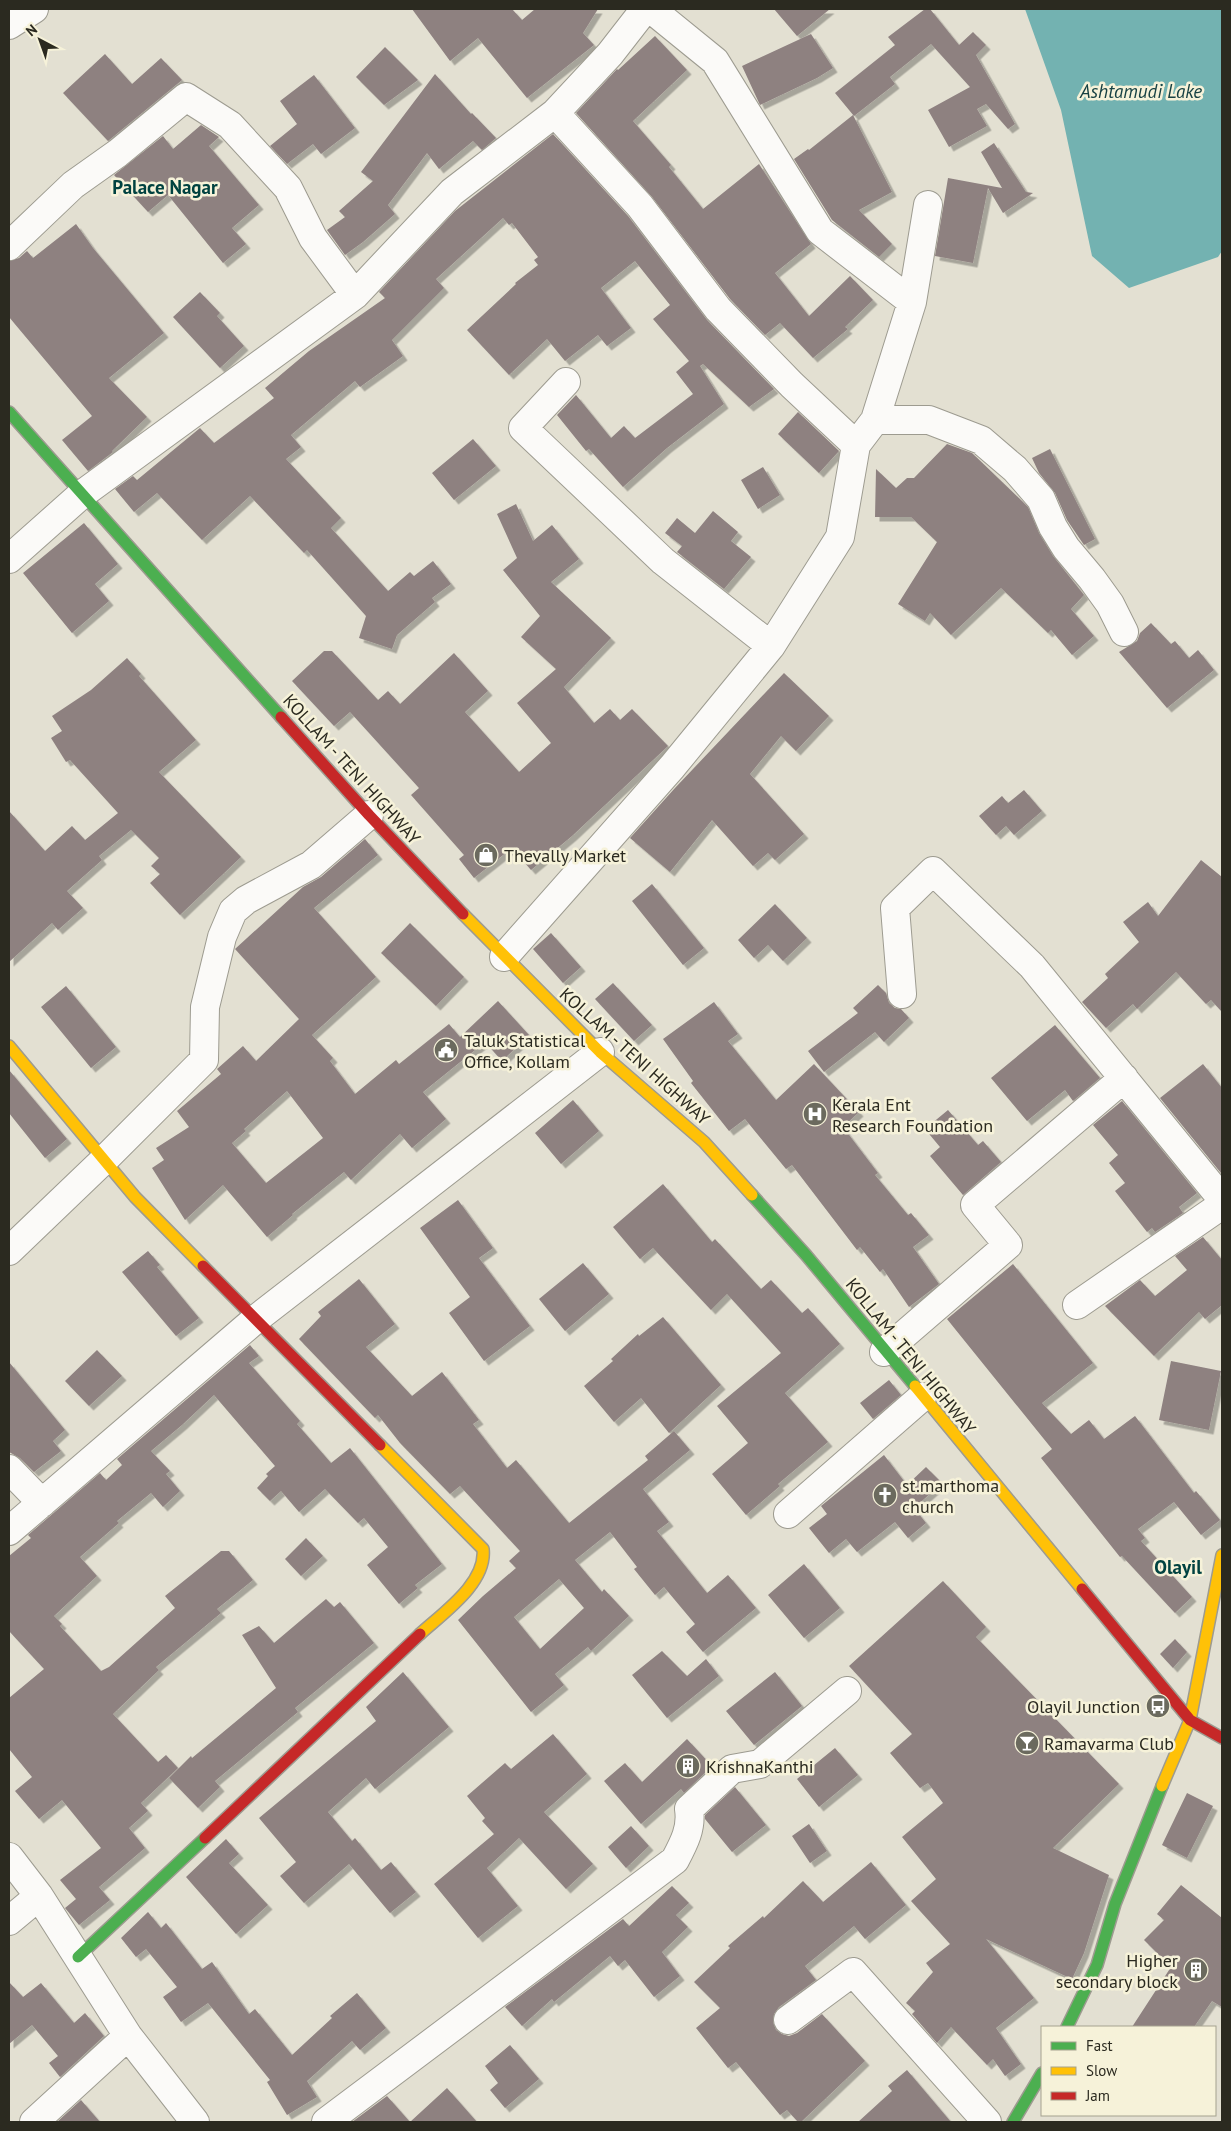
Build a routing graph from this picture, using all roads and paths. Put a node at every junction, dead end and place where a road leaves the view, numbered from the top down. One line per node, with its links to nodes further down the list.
1 (34, 9): 4 (street)
2 (645, 9): 5 (street)
3 (651, 9): 9 (street)
4 (9, 25)
5 (555, 113): 8 (street); 13 (street)
6 (928, 205): 9 (street)
7 (9, 246): 8 (street)
8 (354, 294): 14 (street)
9 (912, 302): 12 (street)
10 (566, 382): 17 (street)
11 (9, 412): 14 (street, KOLLAM - TENI HIGHWAY)
12 (875, 420): 13 (street); 16 (street)
13 (856, 445): 17 (street)
14 (81, 494): 15 (street); 18 (street, KOLLAM - TENI HIGHWAY)
15 (9, 559)
16 (1124, 632)
17 (771, 646): 19 (street)
18 (368, 815): 19 (street, KOLLAM - TENI HIGHWAY); 24 (street)
19 (504, 957): 22 (street, KOLLAM - TENI HIGHWAY)
20 (902, 994): 23 (street)
21 (9, 1046): 24 (street)
22 (600, 1052): 29 (street); 30 (street, KOLLAM - TENI HIGHWAY)
23 (1124, 1078): 25 (street); 30 (street)
24 (105, 1159): 27 (street); 29 (street)
25 (1222, 1199)
26 (1222, 1205): 28 (street)
27 (9, 1251)
28 (1077, 1305)
29 (256, 1319): 33 (street); 43 (street)
30 (884, 1352): 31 (street, KOLLAM - TENI HIGHWAY)
31 (922, 1397): 34 (street); 38 (street, KOLLAM - TENI HIGHWAY)
32 (9, 1469): 33 (street)
33 (42, 1503): 35 (street)
34 (788, 1514)
35 (9, 1531)
36 (1222, 1555): 38 (street)
37 (847, 1691): 50 (street)
38 (1190, 1720): 39 (street, KOLLAM - TENI HIGHWAY); 45 (street)
39 (1222, 1738)
40 (9, 1857): 41 (street)
41 (38, 1896): 42 (street); 43 (street)
42 (9, 1922)
43 (78, 1957): 46 (street)
44 (788, 2020): 51 (street)
45 (1067, 2026)
46 (128, 2036): 48 (street); 49 (street)
47 (1041, 2075): 52 (street)
48 (34, 2122)
49 (195, 2122)
50 (326, 2122)
51 (987, 2122)
52 (1013, 2122)

